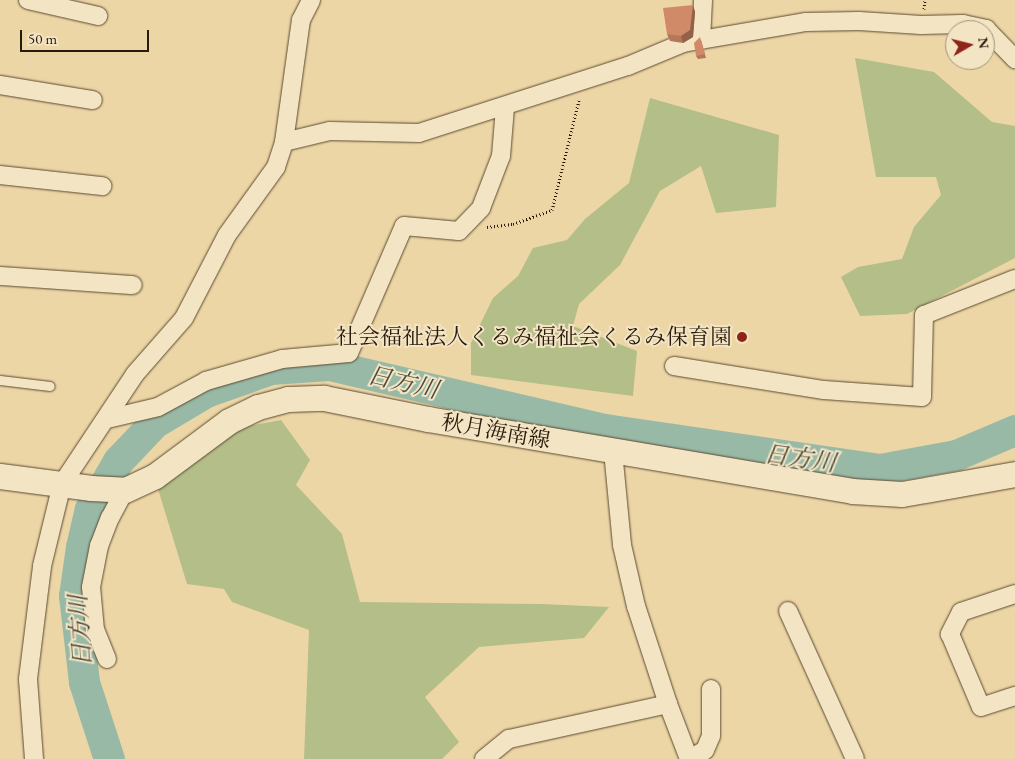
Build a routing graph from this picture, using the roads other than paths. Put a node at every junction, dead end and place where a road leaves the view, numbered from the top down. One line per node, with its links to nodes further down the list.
1 (28, 0): 4 (street)
2 (311, 0): 10 (street)
3 (703, 0): 5 (street)
4 (98, 16)
5 (701, 40): 6 (street); 9 (street)
6 (1015, 59)
7 (0, 85): 8 (street)
8 (94, 100)
9 (505, 107): 10 (street); 19 (street)
10 (284, 142): 19 (street)
11 (0, 175): 12 (street)
12 (102, 186)
13 (0, 276): 15 (street)
14 (1015, 279): 16 (street)
15 (133, 285)
16 (674, 366)
17 (0, 380): 18 (lane)
18 (50, 386)
19 (107, 419): 23 (street)
20 (613, 451): 21 (main road, 秋月海南線); 24 (main road, 秋月海南線); 30 (street)
21 (1015, 474)
22 (0, 476): 23 (main road, 秋月海南線)
23 (62, 484): 24 (main road, 秋月海南線); 31 (street)
24 (122, 490): 27 (street)
25 (1015, 594): 29 (street)
26 (788, 611): 34 (street)
27 (107, 660)
28 (711, 689): 33 (street)
29 (1015, 696)
30 (668, 704): 32 (street); 33 (street)
31 (34, 759)
32 (484, 759)
33 (689, 759)
34 (855, 759)

